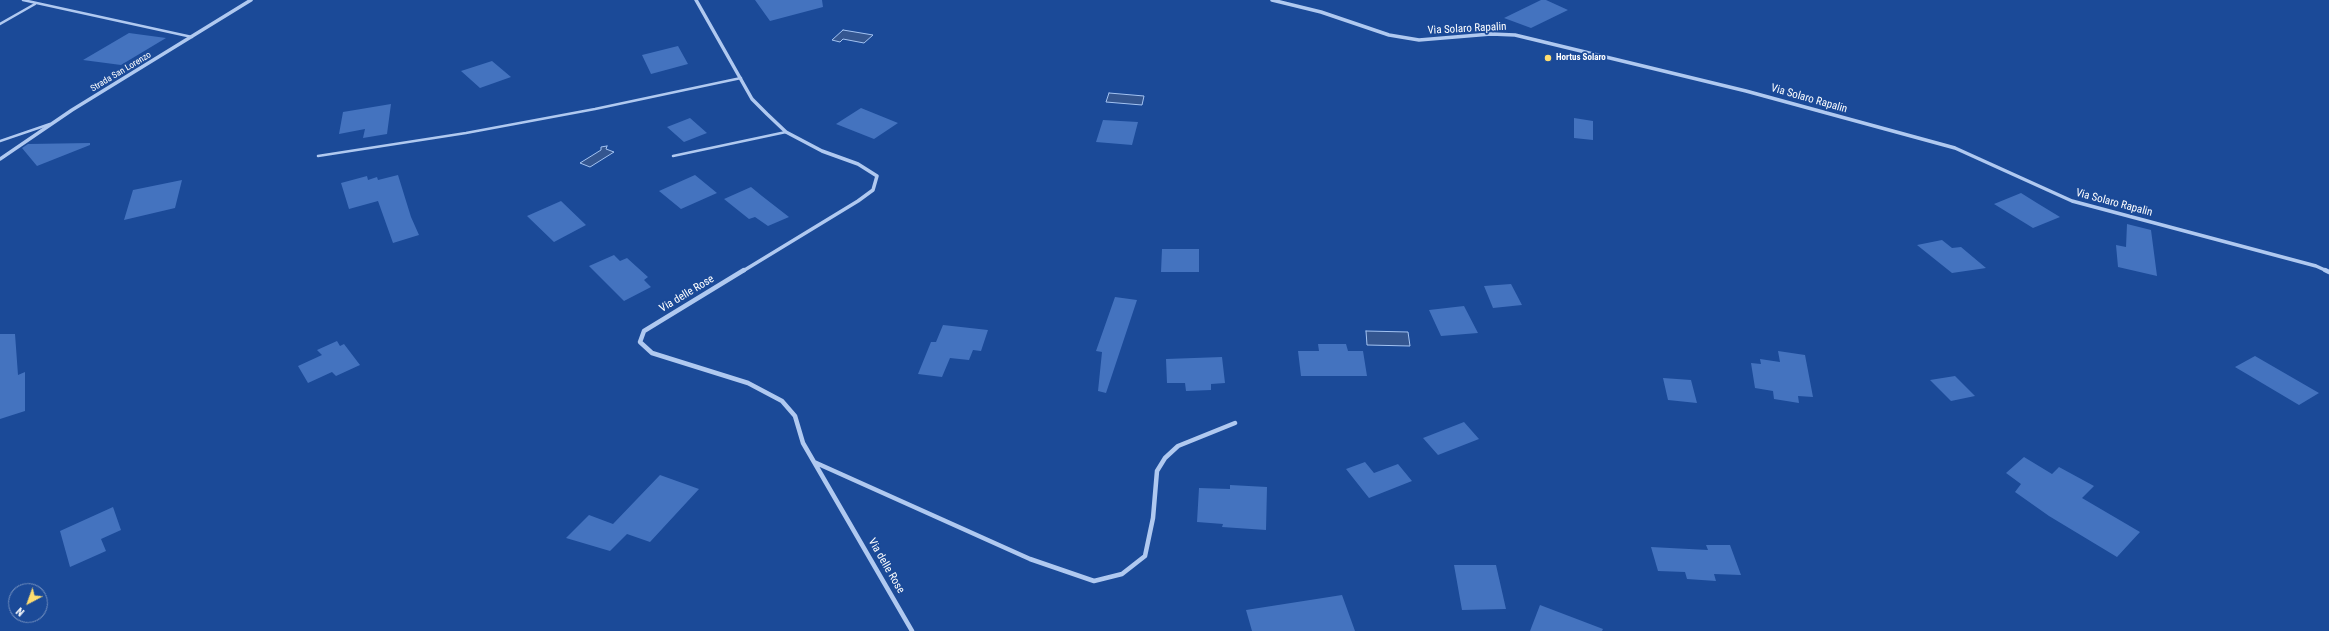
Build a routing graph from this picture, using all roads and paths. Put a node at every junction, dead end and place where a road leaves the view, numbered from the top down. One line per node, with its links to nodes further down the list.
1 (23, 0): 5 (lane)
2 (251, 0): 7 (street, Strada San Lorenzo)
3 (696, 0): 8 (street, Via delle Rose)
4 (1272, 0): 15 (street, Via Solaro Rapalin)
5 (35, 4): 6 (lane); 7 (lane)
6 (0, 24)
7 (194, 37): 9 (street, Strada San Lorenzo)
8 (741, 78): 10 (street, Via delle Rose); 12 (lane)
9 (50, 124): 11 (lane); 14 (street, Strada San Lorenzo)
10 (786, 132): 13 (lane); 17 (street, Via delle Rose)
11 (0, 141)
12 (318, 156)
13 (672, 156)
14 (0, 159)
15 (2329, 272)
16 (1235, 423): 17 (street)
17 (814, 462): 18 (street, Via delle Rose)
18 (912, 631)

